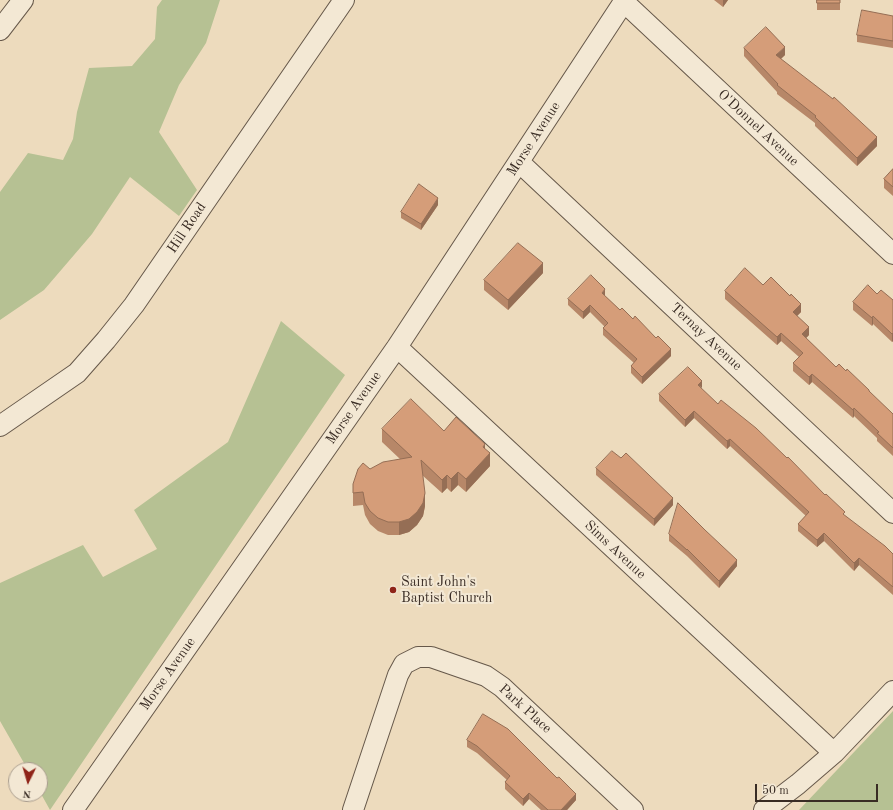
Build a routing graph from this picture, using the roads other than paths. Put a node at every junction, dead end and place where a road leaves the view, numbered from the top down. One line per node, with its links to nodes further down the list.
1 (24, 0): 4 (street)
2 (344, 0): 8 (street, Hill Road)
3 (624, 1): 5 (street, Morse Avenue); 6 (street, O'Donnel Avenue)
4 (0, 30)
5 (519, 162): 7 (street, Morse Avenue); 9 (street, Ternay Avenue)
6 (893, 254)
7 (397, 347): 11 (street, Sims Avenue); 12 (street, Morse Avenue)
8 (0, 426)
9 (893, 513)
10 (893, 691): 11 (street)
11 (834, 753): 15 (street)
12 (73, 810)
13 (353, 810): 14 (street, Park Place)
14 (633, 810)
15 (764, 810)

